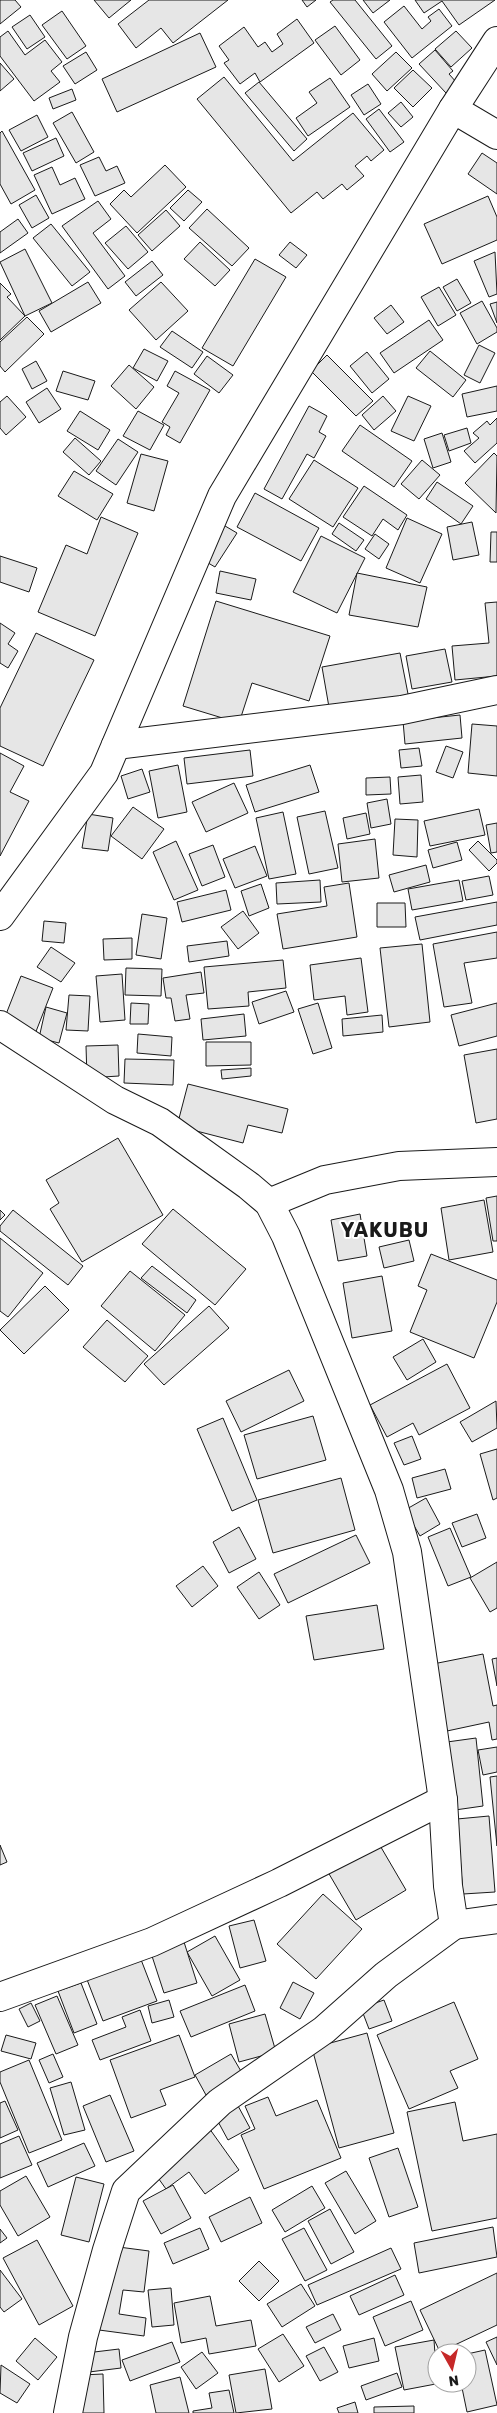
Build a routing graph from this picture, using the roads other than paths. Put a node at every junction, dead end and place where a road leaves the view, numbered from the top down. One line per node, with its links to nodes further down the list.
1 (497, 41): 2 (street)
2 (453, 109): 3 (street); 5 (street)
3 (497, 135)
4 (497, 690): 5 (street)
5 (116, 745): 6 (street)
6 (0, 916)
7 (0, 1025): 9 (street)
8 (497, 1162): 9 (street)
9 (269, 1202): 10 (street)
10 (443, 1800): 12 (street); 13 (street)
11 (497, 1919): 12 (street)
12 (454, 1925): 14 (street)
13 (0, 1997)
14 (68, 2413)

